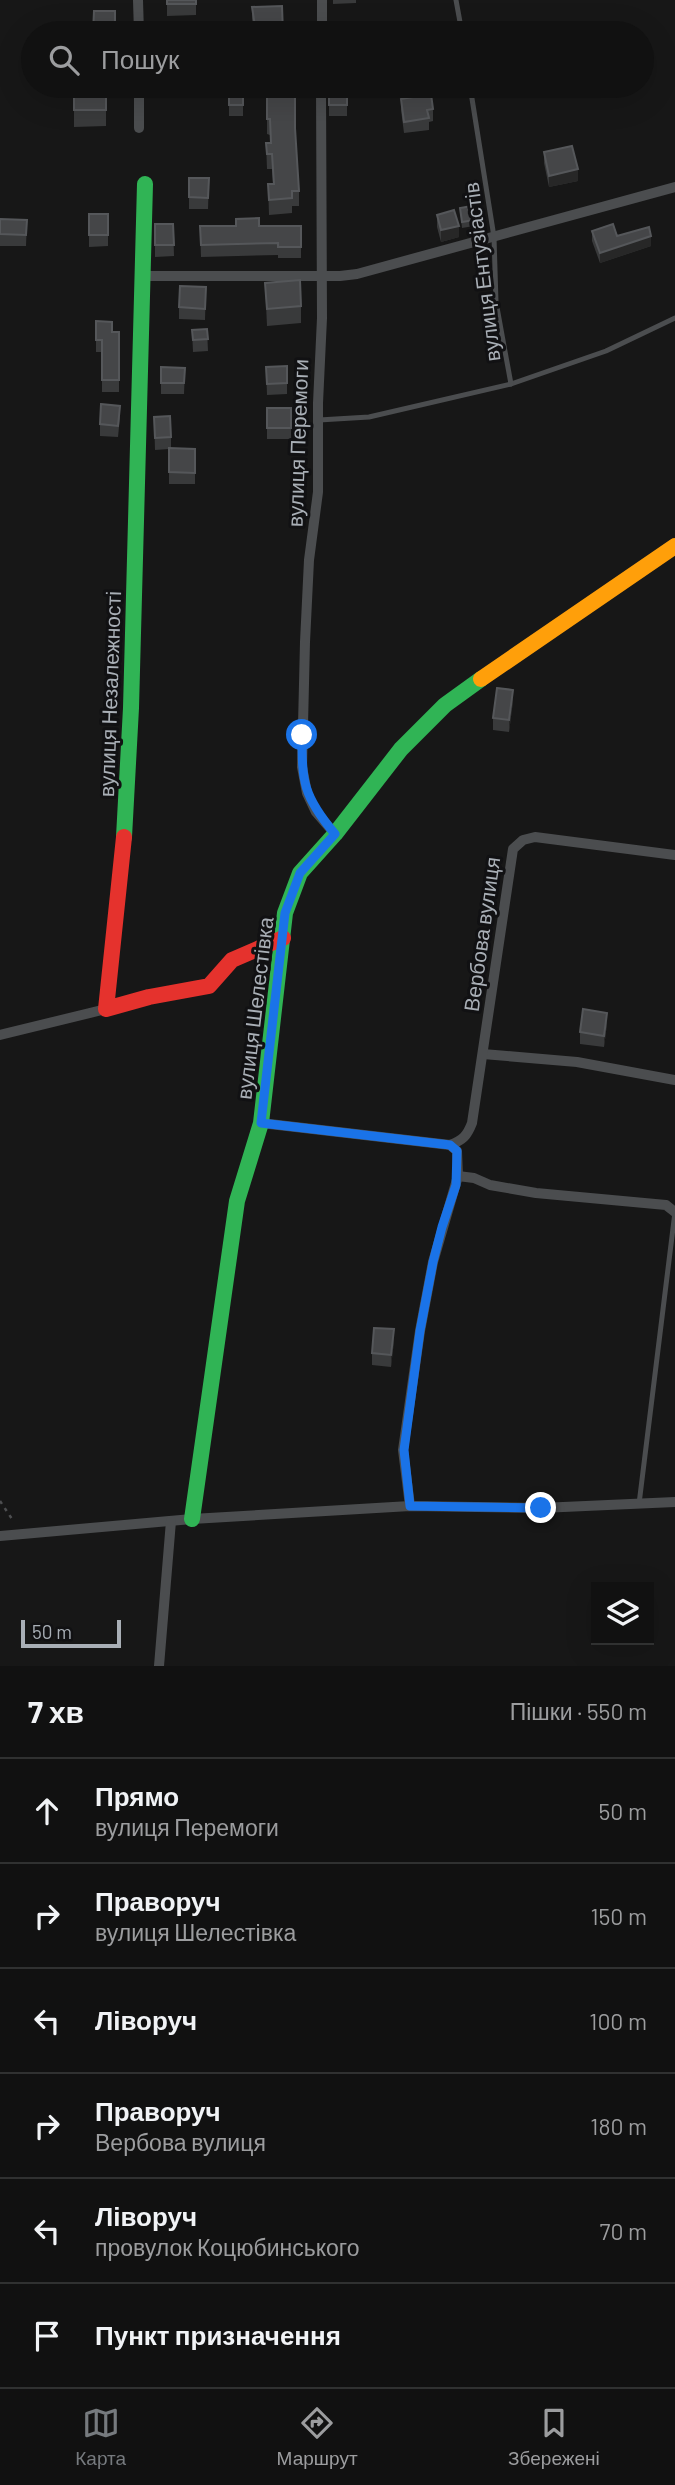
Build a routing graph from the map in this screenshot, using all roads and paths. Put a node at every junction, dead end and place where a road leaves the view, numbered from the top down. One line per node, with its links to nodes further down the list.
1 (138, 0): 4 (street)
2 (322, 0): 5 (street)
3 (456, 0): 6 (lane)
4 (139, 21)
5 (322, 21)
6 (460, 21)
7 (139, 98): 10 (street)
8 (321, 98): 15 (street, вулиця Перемоги)
9 (472, 98): 13 (lane, вулиця Ентузіастів)
10 (139, 128)
11 (145, 184): 14 (street, вулиця Незалежності)
12 (675, 187): 13 (street)
13 (494, 237): 15 (street); 17 (lane, вулиця Ентузіастів)
14 (144, 276): 15 (street); 23 (street, вулиця Незалежності)
15 (321, 276): 18 (street, вулиця Перемоги)
16 (675, 318): 17 (lane)
17 (511, 384): 18 (lane, вулиця Ентузіастів)
18 (318, 420): 20 (street, вулиця Перемоги)
19 (675, 546): 20 (street, вулиця Шелестівка)
20 (335, 834): 22 (street, вулиця Шелестівка)
21 (675, 855): 25 (street, Вербова вулиця)
22 (283, 938): 23 (street); 27 (street, вулиця Шелестівка)
23 (106, 1009): 24 (street)
24 (0, 1035)
25 (483, 1054): 26 (street); 28 (street, Вербова вулиця)
26 (675, 1080)
27 (261, 1123): 28 (street); 35 (street, вулиця Шелестівка)
28 (450, 1145): 29 (street)
29 (458, 1176): 30 (street); 34 (street)
30 (675, 1212): 33 (lane)
31 (0, 1501): 37 (path)
32 (675, 1502): 33 (street)
33 (639, 1504): 34 (street)
34 (410, 1506): 35 (street)
35 (192, 1519): 36 (street)
36 (171, 1521): 37 (street); 39 (street)
37 (30, 1534): 38 (street)
38 (0, 1536)
39 (159, 1666)

